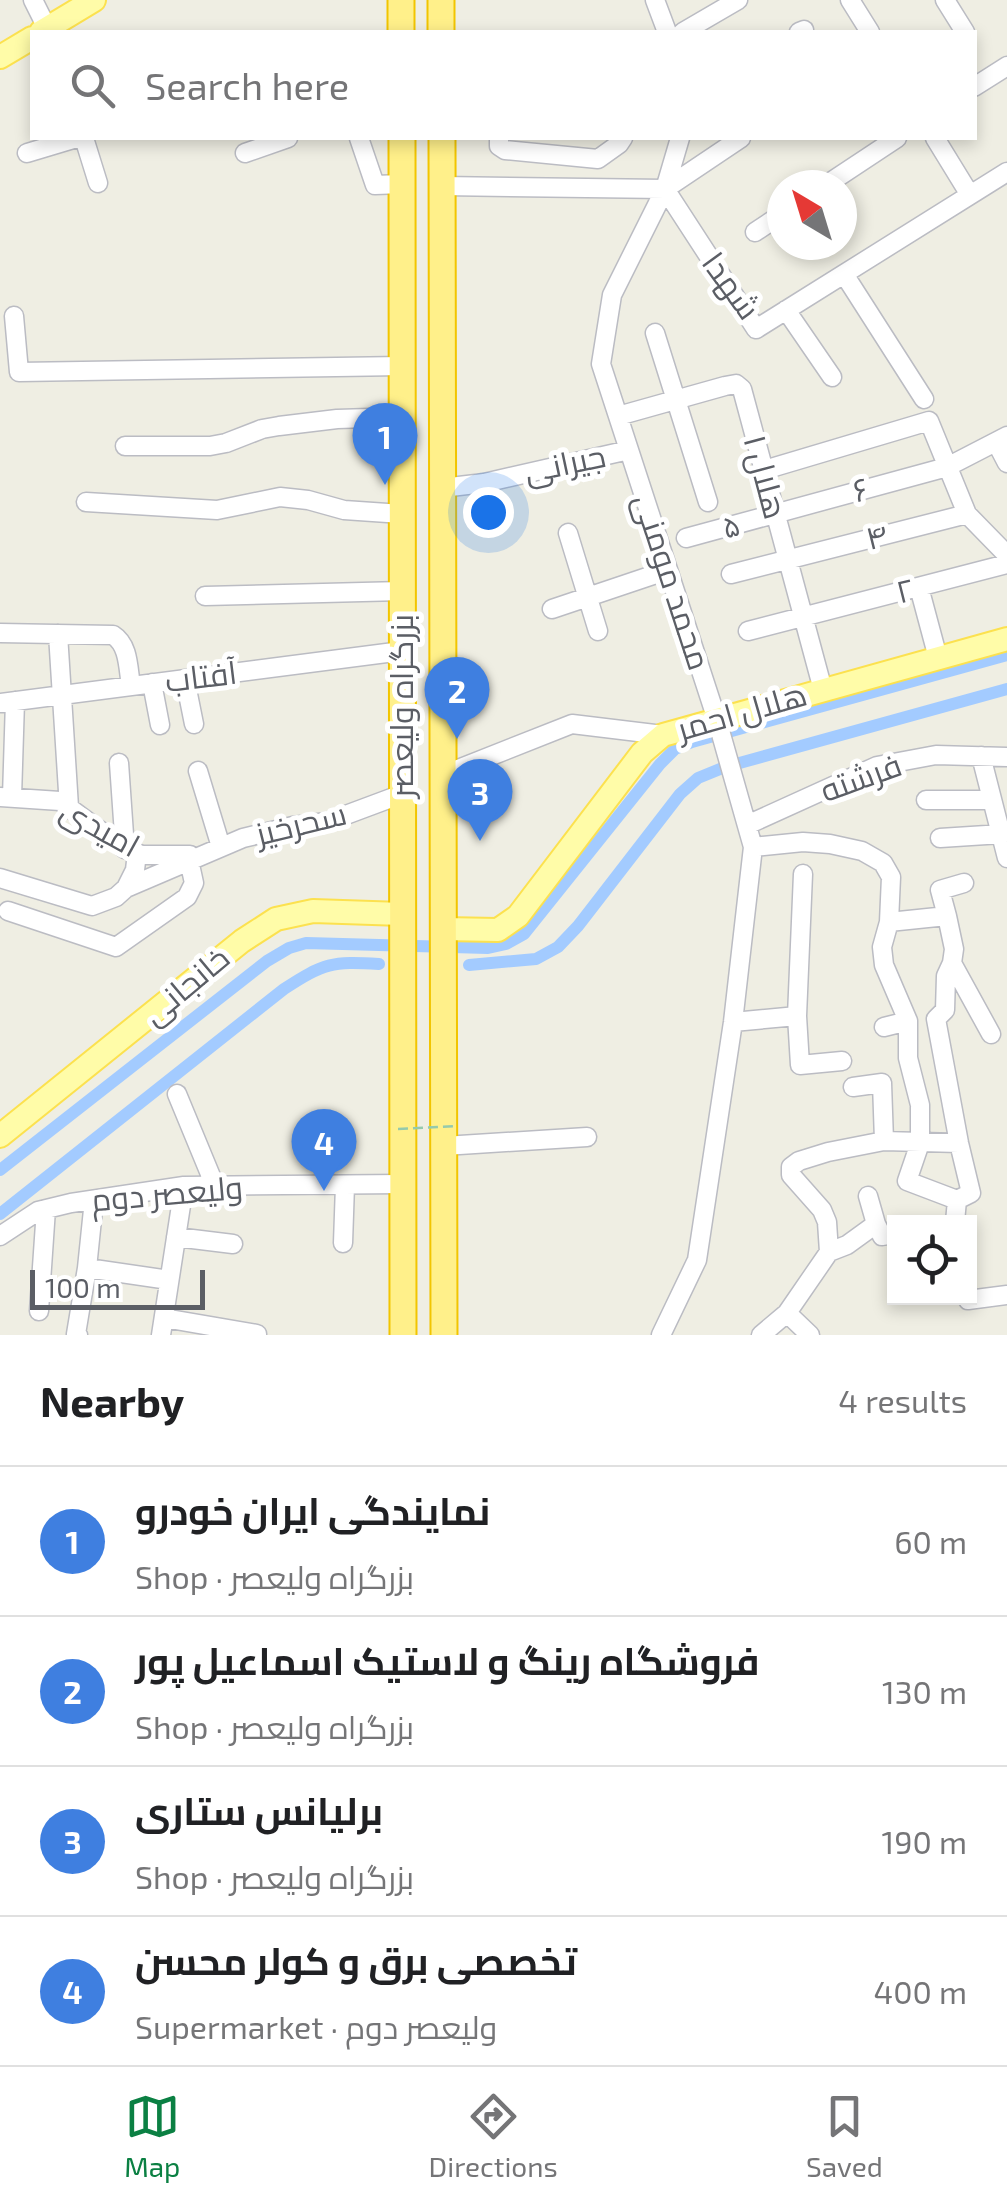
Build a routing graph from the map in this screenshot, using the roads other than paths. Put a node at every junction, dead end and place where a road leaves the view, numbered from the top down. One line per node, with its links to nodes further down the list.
1 (33, 0): 11 (street)
2 (94, 0): 12 (main road)
3 (401, 0): 13 (highway)
4 (441, 0): 14 (highway)
5 (647, 0): 6 (street)
6 (655, 0): 15 (street)
7 (738, 0): 10 (street)
8 (946, 0): 18 (street)
9 (859, 4): 17 (street)
10 (716, 6): 16 (street)
11 (42, 30)
12 (48, 30)
13 (401, 30)
14 (441, 30)
15 (666, 30)
16 (686, 30)
17 (869, 30)
18 (964, 30)
19 (30, 40): 20 (main road)
20 (0, 57)
21 (1007, 66): 22 (street)
22 (977, 85)
23 (73, 140): 36 (street)
24 (81, 140): 40 (street)
25 (282, 140): 35 (street)
26 (360, 140): 41 (street)
27 (402, 140): 41 (highway, بزرگراه ولیعصر)
28 (442, 140): 42 (highway, بزرگراه ولیعصر)
29 (499, 140): 37 (street)
30 (622, 140): 37 (street)
31 (679, 140): 44 (street, محمد مومنی)
32 (738, 140): 44 (street)
33 (894, 140): 38 (street)
34 (936, 140): 45 (street)
35 (245, 152)
36 (27, 153)
37 (551, 154): 43 (street)
38 (849, 170)
39 (1007, 172): 45 (street, شهدا)
40 (98, 184)
41 (402, 184): 51 (highway, بزرگراه ولیعصر)
42 (442, 186): 43 (street); 52 (highway, بزرگراه ولیعصر)
43 (549, 187): 44 (street)
44 (665, 188): 49 (street, شهدا); 60 (street, محمد مومنی)
45 (970, 195): 48 (street, شهدا)
46 (767, 224): 47 (street)
47 (754, 232)
48 (844, 274): 49 (street, شهدا); 57 (street)
49 (786, 310): 56 (street)
50 (14, 316): 54 (street)
51 (402, 332): 52 (highway); 54 (highway, بزرگراه ولیعصر)
52 (442, 332): 55 (highway, بزرگراه ولیعصر)
53 (656, 333): 58 (street)
54 (402, 370): 55 (highway); 59 (highway, بزرگراه ولیعصر)
55 (442, 373): 67 (highway, بزرگراه ولیعصر)
56 (832, 377)
57 (924, 399)
58 (676, 400): 60 (street, هلال ۱); 66 (street, هلال ۱); 69 (street)
59 (402, 416): 62 (street); 70 (highway, بزرگراه ولیعصر)
60 (618, 416): 63 (street, محمد مومنی)
61 (1001, 439): 64 (street); 65 (street, ۶)
62 (126, 446)
63 (629, 450): 67 (street, جیرانی); 78 (street, محمد مومنی)
64 (1007, 463)
65 (947, 467): 66 (street); 71 (street, ۶); 72 (street)
66 (764, 470): 71 (street, هلال ۱)
67 (442, 488): 107 (highway, بزرگراه ولیعصر)
68 (86, 502): 70 (street)
69 (708, 502)
70 (402, 514): 81 (highway, بزرگراه ولیعصر)
71 (776, 514): 74 (street, ۵); 76 (street, هلال ۱)
72 (967, 514): 75 (street); 76 (street, ۴)
73 (568, 532): 83 (street)
74 (686, 538)
75 (1007, 555)
76 (788, 560): 79 (street, ۴); 85 (street, هلال ۱)
77 (1007, 564): 80 (street, ۲)
78 (668, 570): 83 (street); 100 (street, محمد مومنی)
79 (731, 574)
80 (918, 587): 85 (street, ۲); 92 (street)
81 (402, 591): 82 (street); 91 (highway, بزرگراه ولیعصر)
82 (205, 596)
83 (588, 596): 84 (street); 86 (street)
84 (552, 608)
85 (804, 617): 87 (street, ۲); 96 (street, هلال ۱)
86 (598, 631)
87 (748, 631)
88 (0, 634): 89 (street)
89 (58, 634): 95 (street); 97 (street)
90 (1007, 639): 92 (main road, هلال احمر)
91 (402, 651): 93 (street, آفتاب); 108 (highway, بزرگراه ولیعصر)
92 (938, 658): 96 (main road, هلال احمر)
93 (185, 679): 94 (street, آفتاب); 99 (street)
94 (152, 683): 95 (street, آفتاب); 101 (street)
95 (130, 686): 97 (street, آفتاب)
96 (823, 690): 100 (main road, هلال احمر)
97 (64, 694): 98 (street, آفتاب); 112 (street)
98 (8, 702): 109 (street)
99 (194, 724)
100 (718, 724): 102 (main road, هلال احمر); 113 (street, محمد مومنی)
101 (160, 725)
102 (663, 734): 107 (street); 129 (main road, هلال احمر)
103 (982, 756): 104 (street, فرشته); 111 (street); 113 (street, فرشته)
104 (1007, 757)
105 (119, 763): 118 (street)
106 (198, 771): 116 (street)
107 (443, 776): 129 (highway, بزرگراه ولیعصر)
108 (402, 794): 116 (street, سحرخیز); 126 (highway, بزرگراه ولیعصر)
109 (6, 797): 112 (street, امیدی)
110 (926, 800): 111 (street)
111 (991, 800): 114 (street)
112 (69, 807): 118 (street, امیدی)
113 (747, 825): 117 (street, محمد مومنی)
114 (1002, 834): 115 (street); 120 (street)
115 (940, 838)
116 (221, 847): 119 (street, سحرخیز)
117 (753, 847): 128 (street); 133 (street, محمد مومنی)
118 (131, 851): 119 (street, امیدی); 124 (street)
119 (195, 857): 124 (street, سحرخیز); 125 (street)
120 (1007, 858)
121 (803, 874): 131 (street)
122 (0, 878): 124 (street, سحرخیز)
123 (964, 883): 127 (street)
124 (126, 888)
125 (8, 911)
126 (402, 914): 139 (main road, خانجانی); 145 (highway, بزرگراه ولیعصر)
127 (946, 916): 128 (street); 130 (street)
128 (890, 922): 132 (street)
129 (443, 929): 140 (highway, بزرگراه ولیعصر)
130 (952, 963): 135 (street); 144 (street)
131 (797, 1016): 133 (street); 136 (street)
132 (908, 1021): 134 (street); 143 (street)
133 (733, 1022): 172 (street, محمد مومنی)
134 (884, 1027)
135 (992, 1034)
136 (842, 1061)
137 (853, 1087): 142 (street)
138 (177, 1094): 148 (street)
139 (0, 1136)
140 (450, 1136): 141 (street); 171 (highway, بزرگراه ولیعصر)
141 (588, 1137)
142 (884, 1142): 143 (street); 160 (street)
143 (920, 1143): 144 (street); 151 (street)
144 (959, 1143): 151 (street)
145 (403, 1184): 146 (street, ولیعصر دوم); 170 (highway, بزرگراه ولیعصر)
146 (345, 1185): 148 (street, ولیعصر دوم); 158 (street)
147 (184, 1186): 148 (street, ولیعصر دوم); 150 (street, ولیعصر دوم); 157 (street)
148 (215, 1186)
149 (868, 1196): 154 (street)
150 (94, 1200): 152 (street, ولیعصر دوم); 161 (street)
151 (957, 1200): 153 (street)
152 (46, 1209): 156 (street, ولیعصر دوم); 165 (street)
153 (956, 1215)
154 (876, 1224): 155 (street); 160 (street)
155 (887, 1235)
156 (0, 1236)
157 (176, 1238): 159 (street); 162 (street)
158 (344, 1243)
159 (233, 1244)
160 (829, 1252): 166 (street)
161 (87, 1268): 162 (street); 168 (street)
162 (169, 1280): 167 (street)
163 (1007, 1295): 164 (street)
164 (977, 1299)
165 (39, 1311)
166 (787, 1313): 173 (street); 174 (street)
167 (162, 1326): 169 (street)
168 (77, 1334)
169 (257, 1334)
170 (403, 1335)
171 (444, 1335)
172 (661, 1335)
173 (761, 1335)
174 (810, 1335)

